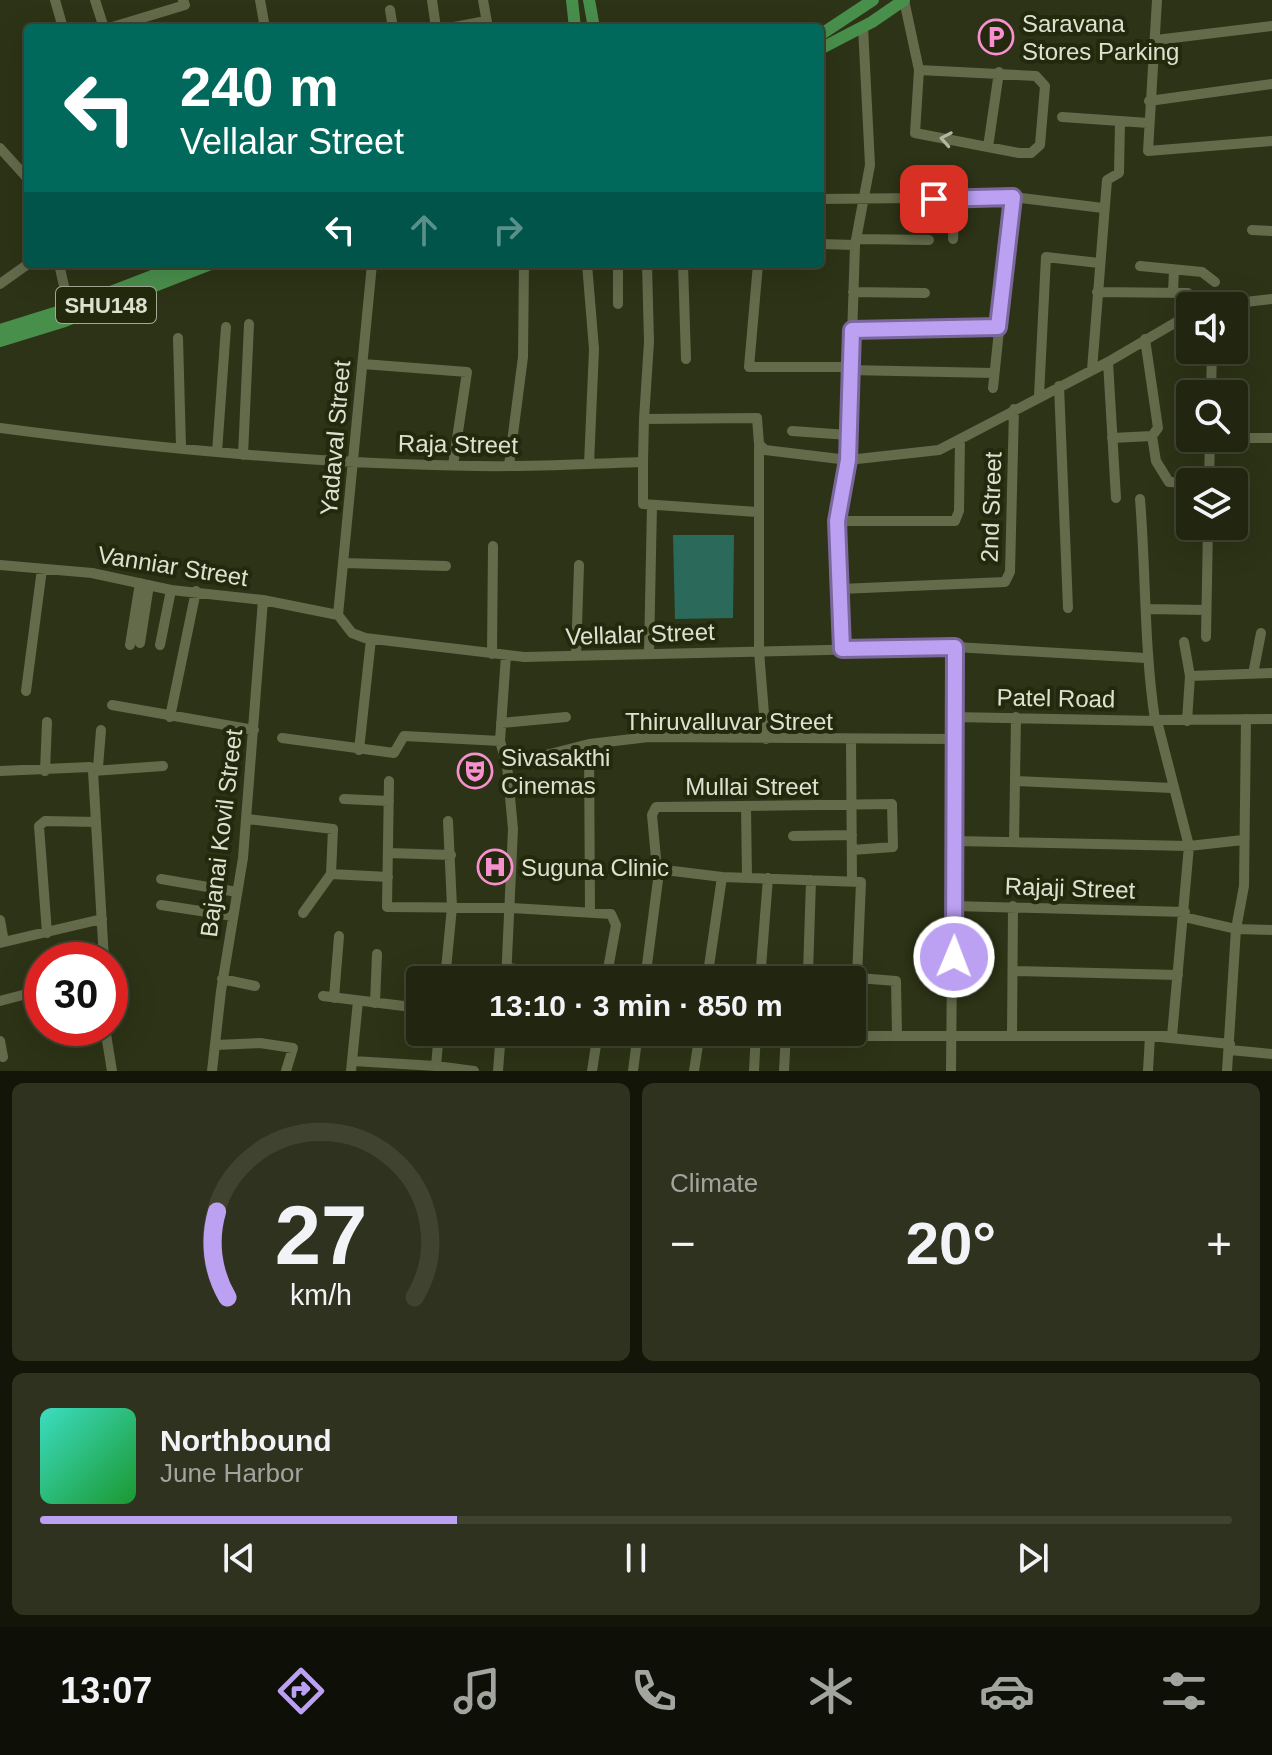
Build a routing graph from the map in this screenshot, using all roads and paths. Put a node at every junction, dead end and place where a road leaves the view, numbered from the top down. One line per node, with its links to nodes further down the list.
1 (55, 0): 13 (street)
2 (95, 0): 14 (street)
3 (183, 0): 15 (street)
4 (260, 0): 16 (street)
5 (432, 0): 18 (street)
6 (483, 0): 19 (street)
7 (572, 0): 20 (main road)
8 (589, 0): 21 (main road)
9 (873, 0): 24 (main road)
10 (904, 0): 23 (main road); 27 (street)
11 (1157, 0): 25 (street)
12 (390, 10): 17 (street)
13 (62, 24)
14 (105, 24)
15 (128, 24)
16 (264, 24)
17 (392, 24)
18 (435, 24)
19 (487, 24)
20 (575, 24)
21 (593, 24)
22 (1272, 26): 25 (street)
23 (863, 27): 26 (main road); 41 (street)
24 (824, 32)
25 (1156, 40): 30 (street)
26 (824, 47)
27 (919, 70): 28 (street); 35 (street, one-way to 27)
28 (999, 72): 35 (street); 35 (street)
29 (1272, 84): 30 (street)
30 (1149, 101): 33 (street)
31 (1062, 117): 32 (street)
32 (1120, 121): 33 (street); 42 (street)
33 (1148, 123): 34 (street)
34 (1272, 141)
35 (988, 147)
36 (0, 148): 37 (street)
37 (24, 175)
38 (1013, 197): 39 (street); 42 (street); 77 (street)
39 (955, 198): 41 (street); 45 (street)
40 (824, 199): 41 (street)
41 (865, 201): 47 (street)
42 (1103, 208): 49 (street)
43 (1252, 230): 44 (street)
44 (1272, 231)
45 (953, 239)
46 (929, 240): 47 (street)
47 (856, 242): 48 (street); 65 (street)
48 (824, 244)
49 (1099, 263): 66 (street); 91 (street)
50 (1140, 266): 62 (street)
51 (24, 267): 64 (street)
52 (60, 268): 73 (street)
53 (173, 268): 73 (main road, SHU148)
54 (201, 268): 82 (main road, SHU148)
55 (372, 268): 85 (street, Yadaval Street)
56 (524, 268): 111 (street)
57 (587, 268): 109 (street)
58 (618, 268): 72 (street)
59 (647, 268): 93 (street)
60 (683, 268): 83 (street)
61 (758, 268): 86 (street)
62 (1174, 270): 63 (street); 68 (street)
63 (1215, 282)
64 (0, 284)
65 (853, 292): 67 (street); 79 (street)
66 (1097, 292): 68 (street); 87 (street)
67 (925, 293)
68 (1173, 293): 69 (street)
69 (1176, 293)
70 (1272, 299): 71 (street)
71 (1248, 302)
72 (618, 304)
73 (69, 308): 78 (main road, SHU148)
74 (1176, 322): 81 (street)
75 (249, 324): 105 (street)
76 (226, 327): 104 (street)
77 (998, 327): 79 (street); 88 (street)
78 (0, 330)
79 (852, 330): 86 (street)
80 (178, 338): 102 (street)
81 (1145, 339): 84 (street); 97 (street)
82 (0, 341)
83 (686, 359)
84 (1108, 362): 87 (street); 98 (street)
85 (363, 364): 107 (street, Yadaval Street); 110 (street)
86 (849, 368): 88 (street); 96 (street)
87 (1092, 370): 89 (street)
88 (994, 373): 90 (street)
89 (1059, 386): 91 (street); 130 (street)
90 (993, 388)
91 (1039, 396): 92 (street)
92 (1014, 409): 101 (street); 126 (street, 2nd Street)
93 (644, 419): 103 (street); 108 (street)
94 (0, 428): 102 (street, Raja Street)
95 (792, 431): 96 (street)
96 (848, 435): 106 (street)
97 (1152, 436): 98 (street); 112 (street)
98 (1112, 438): 113 (street)
99 (1248, 438): 100 (street)
100 (1272, 438)
101 (960, 439): 106 (street); 117 (street)
102 (181, 447): 104 (street, Raja Street)
103 (759, 447): 106 (street); 116 (street)
104 (217, 452): 105 (street, Raja Street)
105 (243, 455): 107 (street, Raja Street)
106 (848, 460): 117 (street)
107 (353, 462): 110 (street, Raja Street); 120 (street, Yadaval Street)
108 (643, 462): 109 (street, Raja Street); 115 (street)
109 (589, 464): 111 (street, Raja Street)
110 (453, 465): 111 (street, Raja Street)
111 (509, 465)
112 (1176, 482)
113 (1116, 498)
114 (1140, 499): 131 (street)
115 (652, 505): 116 (street); 143 (street)
116 (757, 512): 142 (street)
117 (837, 521): 126 (street)
118 (1208, 540): 132 (street)
119 (493, 546): 144 (street)
120 (344, 563): 123 (street); 133 (street, Yadaval Street)
121 (0, 565): 124 (street, Vanniar Street)
122 (579, 565): 146 (street)
123 (446, 566)
124 (42, 569): 125 (street, Vanniar Street); 151 (street)
125 (144, 584): 127 (street, Vanniar Street); 138 (street)
126 (840, 589): 141 (street)
127 (171, 590): 128 (street, Vanniar Street); 139 (street)
128 (196, 591): 129 (street, Vanniar Street); 153 (street)
129 (263, 600): 133 (street, Vanniar Street); 164 (street, Bajanai Kovil Street)
130 (1068, 608)
131 (1148, 609): 132 (street); 147 (street)
132 (1206, 610): 135 (street)
133 (338, 615): 136 (street, Vellalar Street)
134 (1261, 633): 149 (street)
135 (1206, 637)
136 (371, 639): 144 (street, Vellalar Street); 171 (street)
137 (1184, 642): 150 (street)
138 (135, 644)
139 (160, 645)
140 (955, 647): 141 (street, Vellalar Street); 147 (street, Vellalar Street); 155 (street)
141 (842, 649): 142 (street, Vellalar Street)
142 (759, 651): 143 (street, Vellalar Street); 166 (street)
143 (649, 653): 146 (street, Vellalar Street)
144 (492, 654): 145 (street, Vellalar Street)
145 (506, 655): 146 (street, Vellalar Street); 162 (street)
146 (576, 656)
147 (1146, 658): 159 (street)
148 (1272, 673): 149 (street)
149 (1253, 674): 150 (street)
150 (1190, 676): 160 (street)
151 (26, 691)
152 (112, 705): 153 (street)
153 (170, 717): 164 (street)
154 (566, 717): 162 (street)
155 (953, 717): 156 (street, Patel Road); 167 (street)
156 (1016, 717): 159 (street, Patel Road); 178 (street)
157 (1246, 719): 158 (street, Patel Road); 160 (street, Patel Road); 189 (street)
158 (1272, 719)
159 (1156, 720): 160 (street, Patel Road); 179 (street)
160 (1187, 721)
161 (47, 722): 175 (street)
162 (501, 723): 168 (street)
163 (101, 730): 176 (street)
164 (254, 730): 184 (street, Bajanai Kovil Street)
165 (282, 738): 171 (street)
166 (766, 739): 169 (street, Thiruvalluvar Street); 170 (street, Thiruvalluvar Street)
167 (954, 739): 169 (street, Thiruvalluvar Street); 190 (street)
168 (500, 741): 171 (street); 172 (street)
169 (851, 741): 182 (street)
170 (589, 744): 172 (street, Thiruvalluvar Street); 211 (street)
171 (359, 750)
172 (507, 765): 210 (street)
173 (163, 766): 176 (street)
174 (0, 771): 175 (street)
175 (45, 771): 176 (street)
176 (93, 771): 186 (street)
177 (389, 781): 181 (street)
178 (1015, 781): 179 (street); 191 (street)
179 (1172, 788): 192 (street)
180 (344, 799): 181 (street)
181 (389, 801): 194 (street)
182 (851, 805): 183 (street, Mullai Street); 187 (street); 193 (street, Mullai Street)
183 (746, 806): 196 (street, Mullai Street); 200 (street)
184 (247, 819): 197 (street); 205 (street, Bajanai Kovil Street)
185 (448, 821): 195 (street)
186 (96, 822): 215 (street); 219 (street)
187 (852, 835): 188 (street); 193 (street)
188 (793, 836)
189 (1243, 840): 192 (street); 217 (street)
190 (955, 841): 191 (street); 207 (street)
191 (1014, 842): 192 (street)
192 (1189, 846): 213 (street)
193 (852, 850): 204 (street)
194 (389, 853): 195 (street); 198 (street)
195 (451, 855): 209 (street)
196 (657, 869): 199 (street); 227 (street)
197 (331, 874): 198 (street); 212 (street)
198 (388, 877): 209 (street)
199 (722, 877): 200 (street); 228 (street)
200 (747, 878): 201 (street)
201 (768, 878): 203 (street); 229 (street)
202 (161, 879): 205 (street)
203 (811, 880): 204 (street); 230 (street)
204 (856, 882): 231 (street)
205 (237, 892): 214 (street, Bajanai Kovil Street)
206 (161, 905): 214 (street)
207 (954, 906): 208 (street, Rajaji Street); 244 (street)
208 (1013, 906): 213 (street, Rajaji Street); 232 (street)
209 (452, 907): 210 (street); 224 (street)
210 (512, 908): 211 (street); 225 (street)
211 (590, 912): 226 (street)
212 (303, 913)
213 (1185, 914): 217 (street, Rajaji Street); 233 (street)
214 (233, 916): 235 (street, Bajanai Kovil Street)
215 (102, 919): 219 (street); 222 (street)
216 (0, 920): 221 (street)
217 (1236, 929): 218 (street, Rajaji Street); 257 (street)
218 (1272, 930)
219 (47, 933): 221 (street)
220 (339, 936): 239 (street)
221 (2, 942)
222 (103, 942)
223 (377, 954): 240 (street)
224 (446, 966)
225 (507, 966)
226 (608, 966)
227 (647, 966)
228 (709, 966)
229 (761, 966)
230 (808, 966)
231 (857, 966)
232 (1013, 971): 233 (street); 245 (street)
233 (1178, 975): 246 (street)
234 (866, 978): 243 (street)
235 (222, 979): 236 (street); 248 (street, Bajanai Kovil Street)
236 (255, 986)
237 (24, 995): 238 (street)
238 (0, 1001)
239 (358, 1001): 240 (street); 260 (street)
240 (375, 1003): 241 (street)
241 (406, 1006)
242 (866, 1035): 243 (street)
243 (897, 1035): 244 (street)
244 (953, 1035): 245 (street); 272 (street)
245 (1012, 1035): 246 (street)
246 (1172, 1036): 257 (street); 273 (street)
247 (0, 1041): 259 (street)
248 (216, 1045): 263 (street, Bajanai Kovil Street); 264 (street)
249 (108, 1046): 262 (street)
250 (438, 1046): 261 (street)
251 (500, 1046): 266 (street)
252 (596, 1046): 267 (street)
253 (636, 1046): 268 (street)
254 (698, 1046): 269 (street)
255 (755, 1046): 270 (street)
256 (785, 1046): 271 (street)
257 (1230, 1047): 258 (street); 274 (street)
258 (1272, 1054)
259 (3, 1057)
260 (352, 1066): 261 (street)
261 (436, 1066): 265 (street)
262 (112, 1071)
263 (212, 1071)
264 (286, 1071)
265 (474, 1071)
266 (498, 1071)
267 (592, 1071)
268 (633, 1071)
269 (694, 1071)
270 (754, 1071)
271 (784, 1071)
272 (951, 1071)
273 (1148, 1071)
274 (1227, 1071)

